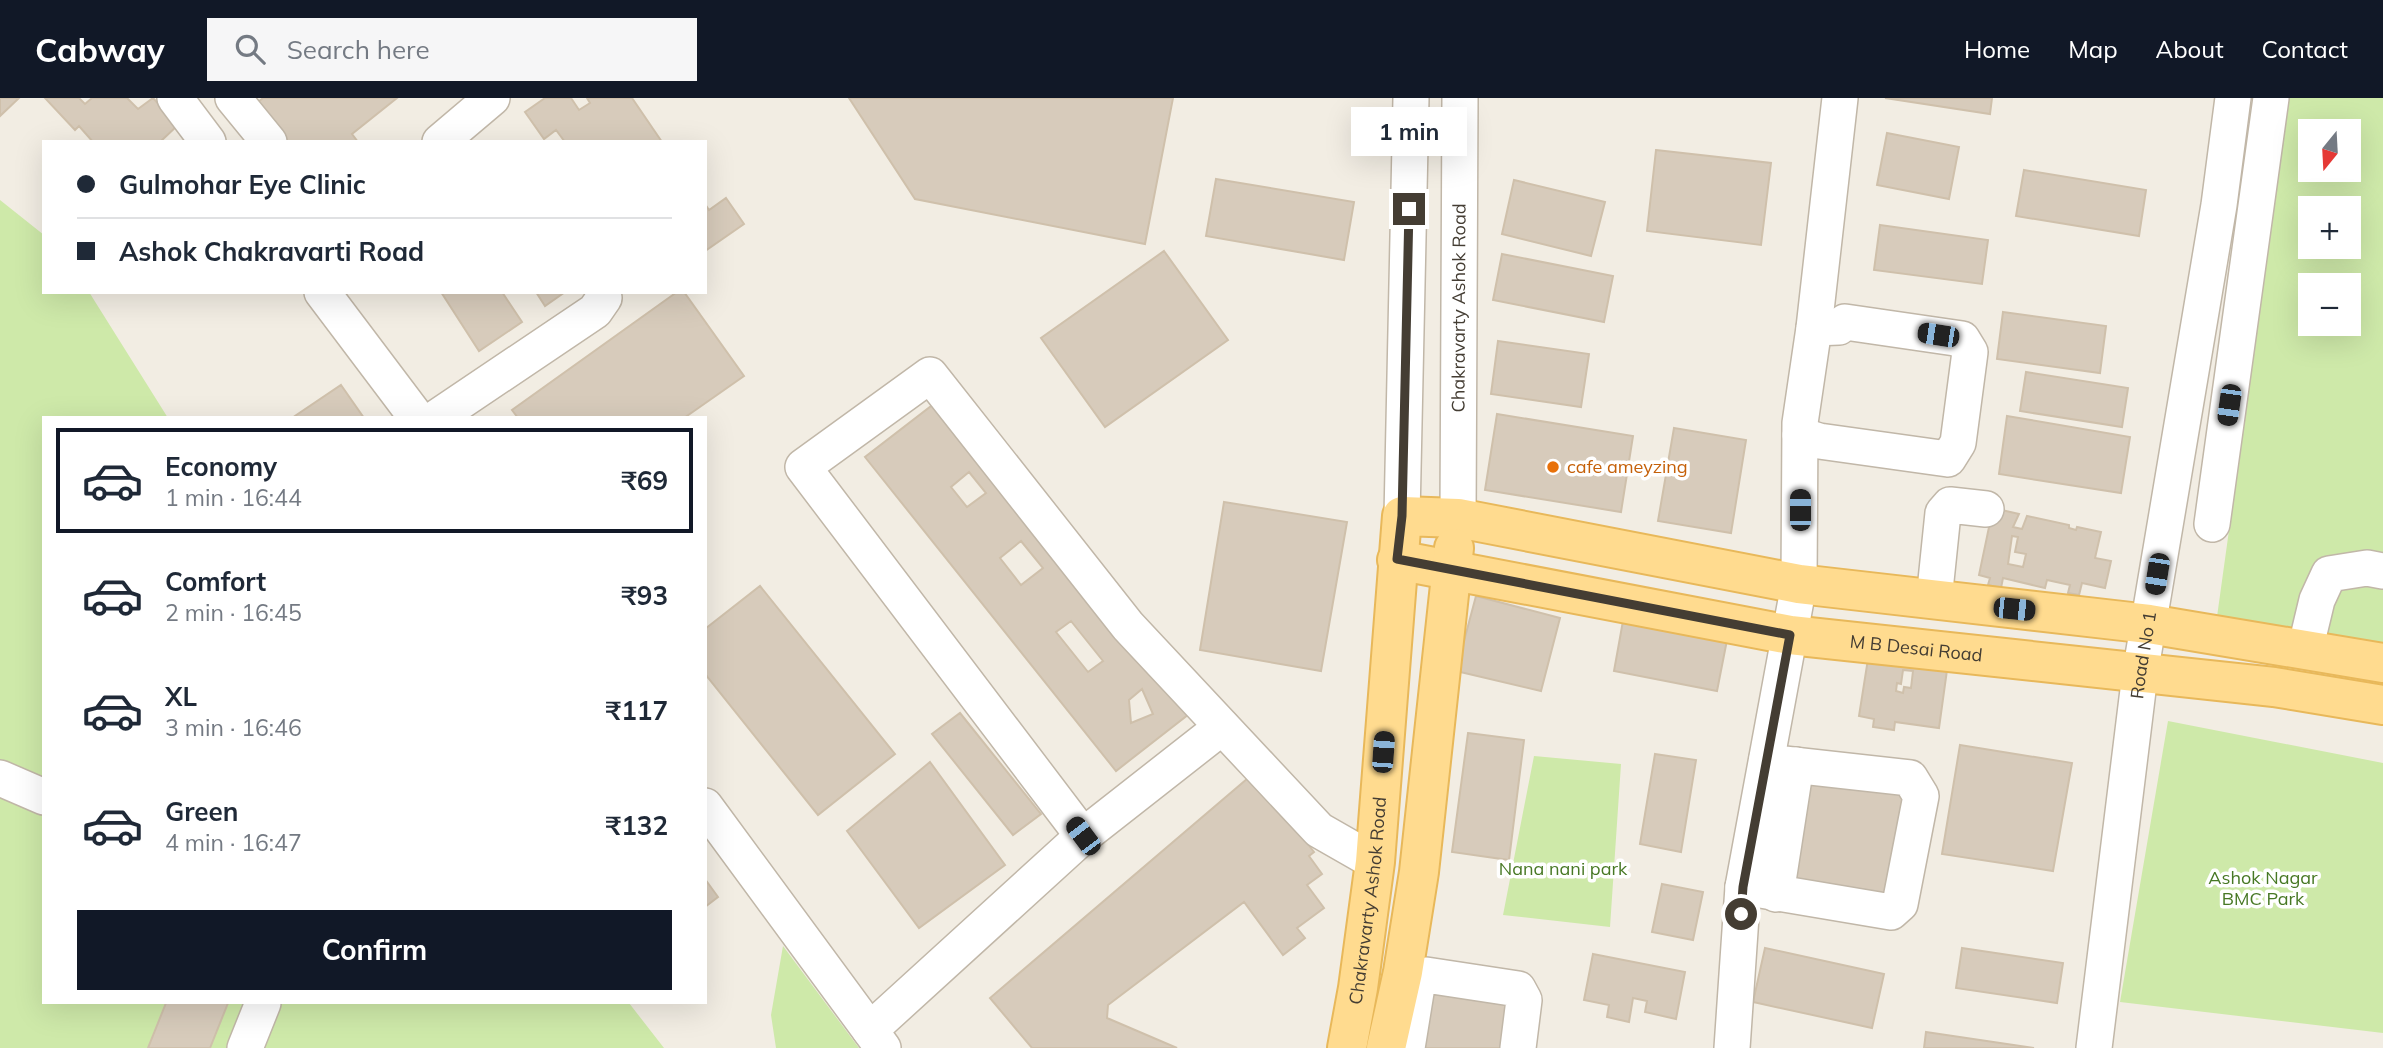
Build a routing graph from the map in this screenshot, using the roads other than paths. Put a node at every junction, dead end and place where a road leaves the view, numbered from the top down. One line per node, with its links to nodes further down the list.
1 (225, 98): 9 (street)
2 (233, 98): 10 (street)
3 (492, 98): 11 (street)
4 (1411, 98): 25 (street)
5 (1460, 98): 26 (street, Chakravarty Ashok Road)
6 (1840, 98): 18 (street)
7 (2233, 98): 12 (street, Road No 1)
8 (2272, 98): 13 (street)
9 (192, 120)
10 (267, 140)
11 (442, 140)
12 (2219, 205): 13 (street); 14 (street, Road No 1)
13 (2256, 212): 15 (street)
14 (2211, 249): 15 (street); 22 (street, Road No 1)
15 (2250, 256): 23 (street)
16 (324, 294): 20 (street)
17 (603, 294): 19 (street)
18 (1825, 337): 21 (street); 21 (street)
19 (447, 411)
20 (415, 416)
21 (1810, 431): 31 (street)
22 (2179, 448): 23 (street); 33 (street, Road No 1)
23 (2221, 458): 27 (street)
24 (1986, 509): 32 (street)
25 (1402, 516): 26 (main road); 28 (main road, Chakravarty Ashok Road)
26 (1458, 518): 29 (main road, Chakravarty Ashok Road); 31 (main road)
27 (2212, 524)
28 (1397, 559): 29 (main road, M B Desai Road); 45 (main road, Chakravarty Ashok Road)
29 (1451, 571): 34 (main road, M B Desai Road); 51 (main road, Chakravarty Ashok Road)
30 (2383, 571): 35 (street)
31 (1799, 584): 32 (main road); 34 (street)
32 (1934, 600): 33 (main road)
33 (2149, 624): 35 (main road); 37 (street, Road No 1)
34 (1790, 635): 37 (main road, M B Desai Road); 40 (street)
35 (2305, 650): 36 (main road)
36 (2383, 663)
37 (2140, 674): 38 (main road, M B Desai Road); 55 (street, Road No 1)
38 (2383, 705)
39 (1222, 727): 44 (street); 44 (street); 45 (street)
40 (1782, 762): 46 (street); 46 (street)
41 (0, 778): 42 (street)
42 (42, 796)
43 (707, 809): 48 (street)
44 (1083, 836): 48 (street)
45 (1376, 862): 50 (main road, Chakravarty Ashok Road)
46 (1760, 890): 54 (street)
47 (262, 1004): 49 (street)
48 (876, 1039)
49 (245, 1048)
50 (1347, 1048)
51 (1386, 1048)
52 (1407, 1048): 53 (street)
53 (1518, 1048)
54 (1732, 1048)
55 (2094, 1048)

